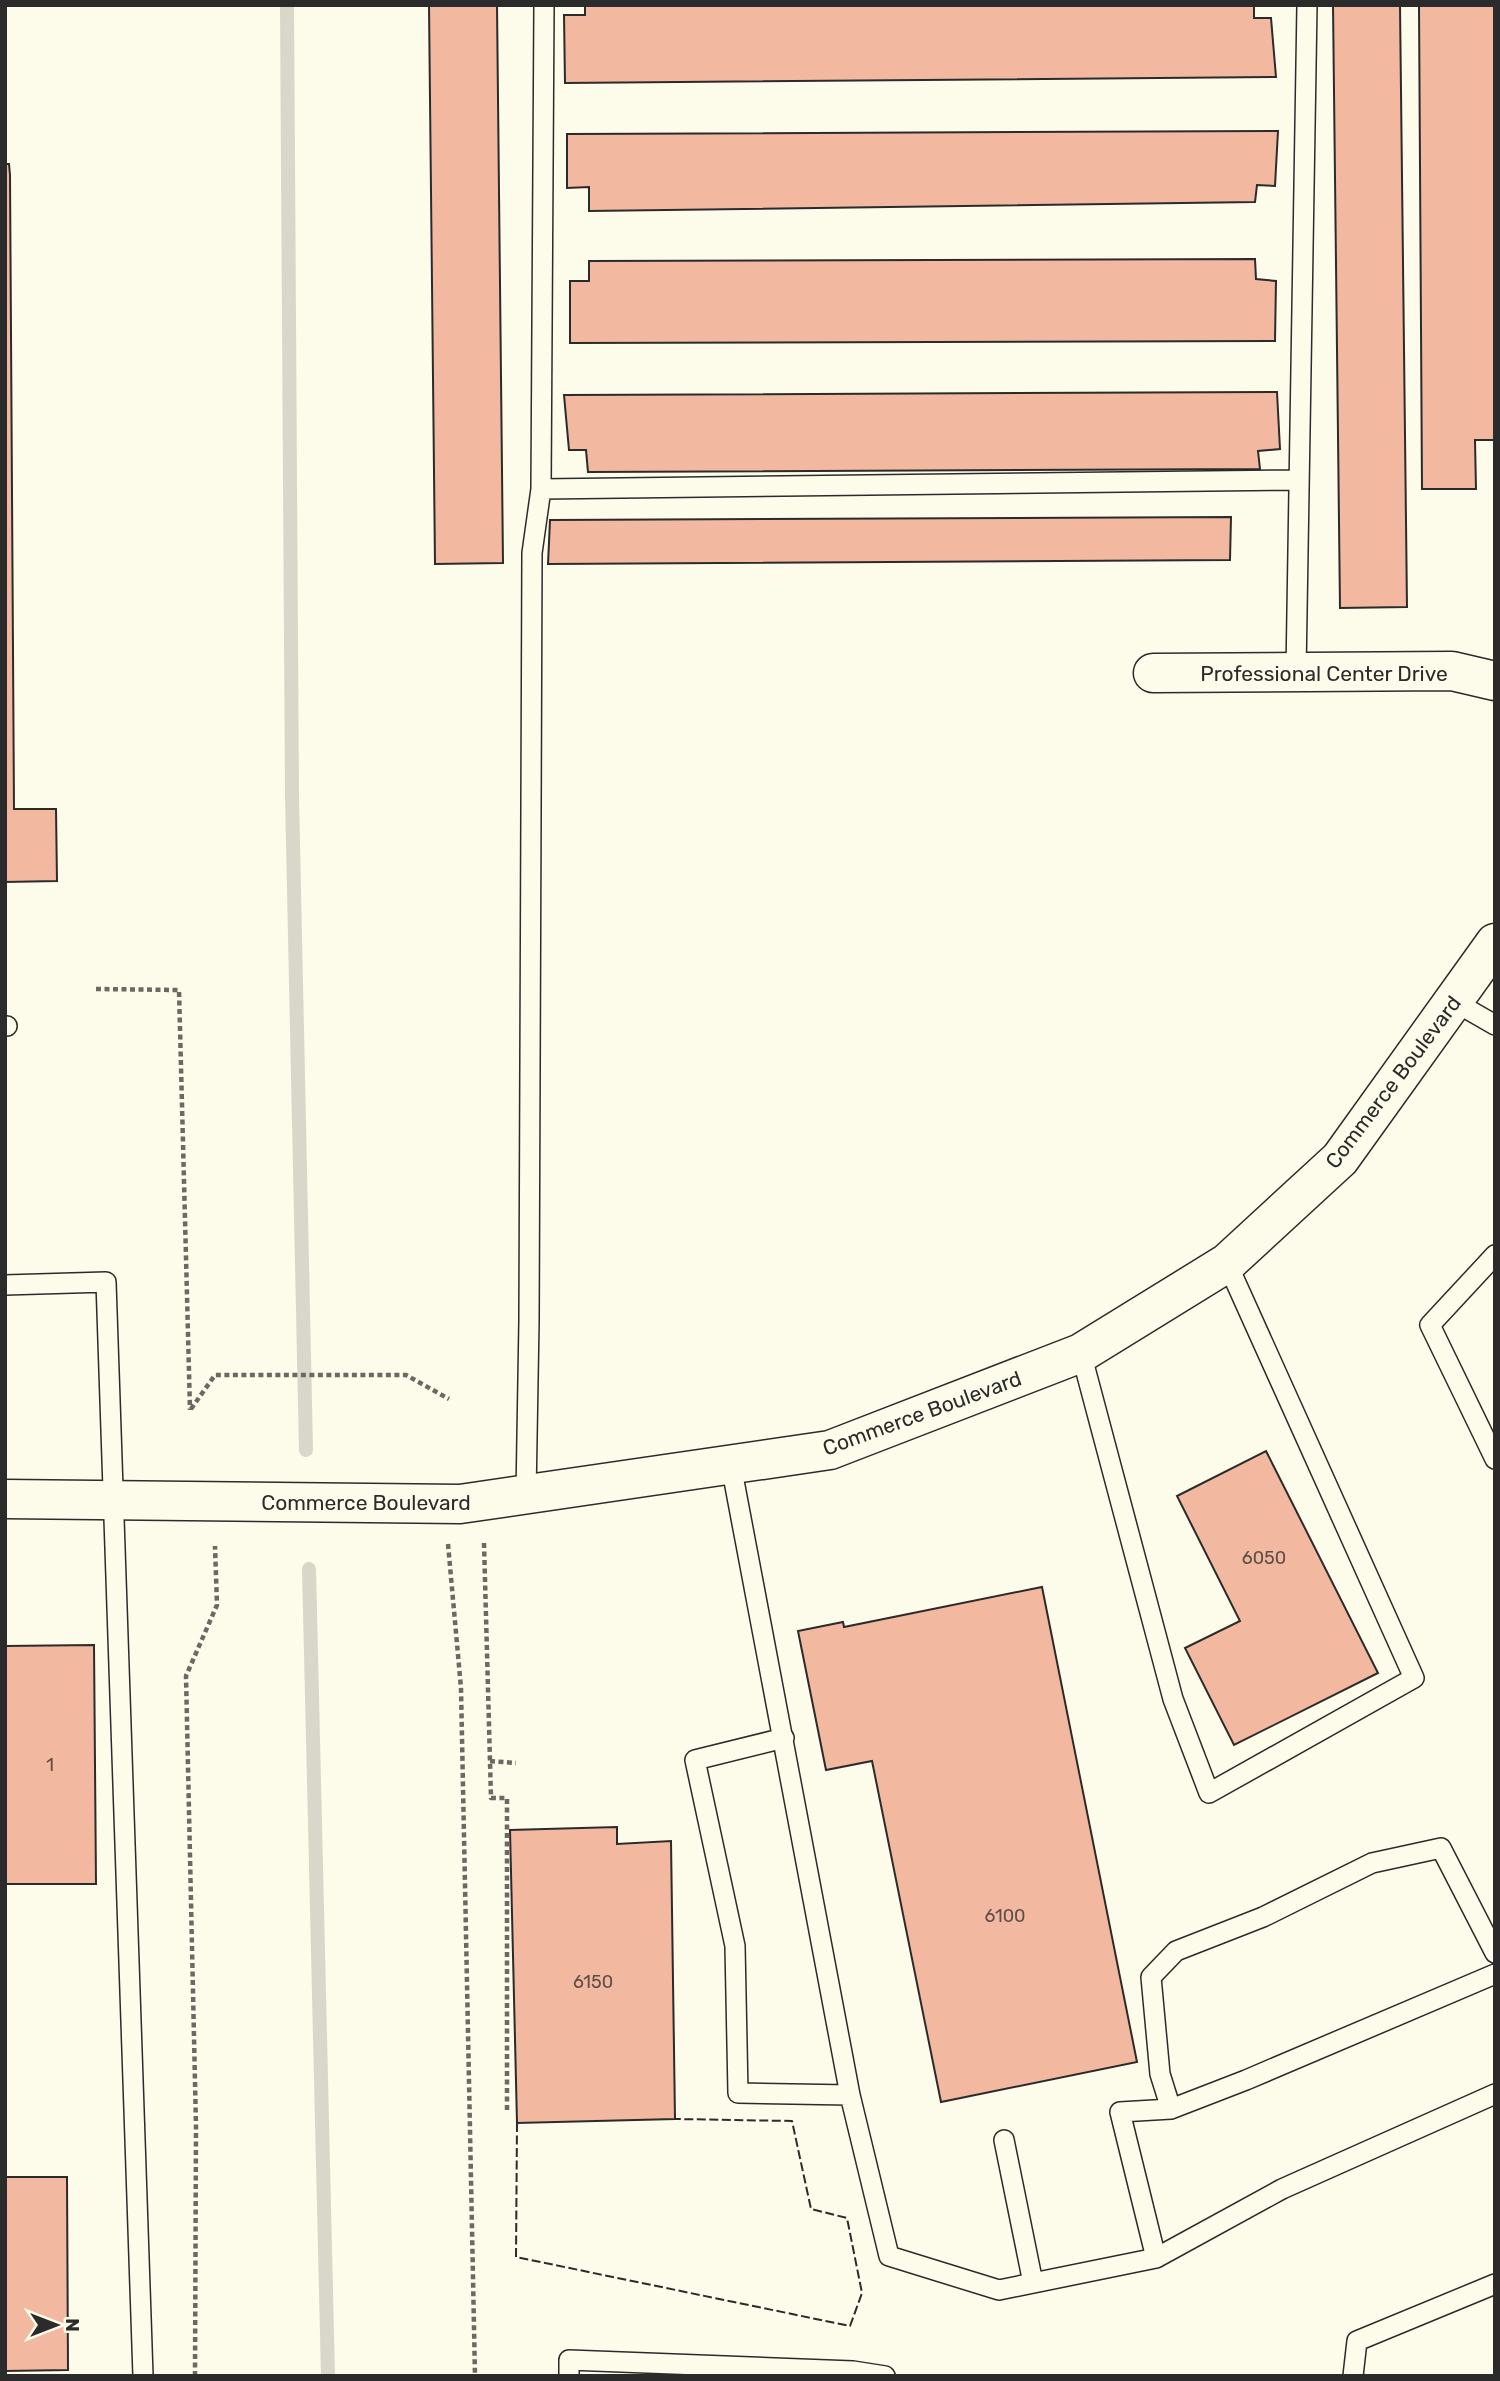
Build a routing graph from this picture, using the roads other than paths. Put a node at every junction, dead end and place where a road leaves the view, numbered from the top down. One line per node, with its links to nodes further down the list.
1 (544, 5): 4 (lane)
2 (1307, 5): 3 (lane)
3 (1298, 480): 4 (lane); 5 (lane)
4 (541, 489): 17 (lane)
5 (1296, 672): 6 (street, Professional Center Drive); 7 (street, Professional Center Drive)
6 (1153, 673)
7 (1495, 681)
8 (1495, 943): 9 (street, Commerce Boulevard)
9 (1455, 1002): 10 (lane); 12 (street, Commerce Boulevard)
10 (1495, 1024)
11 (1495, 1255): 15 (lane)
12 (1227, 1263): 14 (street, Commerce Boulevard); 14 (lane)
13 (5, 1285): 19 (lane)
14 (1081, 1353): 16 (street, Commerce Boulevard)
15 (1495, 1459)
16 (731, 1465): 17 (street, Commerce Boulevard); 20 (lane)
17 (526, 1495): 19 (street, Commerce Boulevard)
18 (5, 1499): 19 (street, Commerce Boulevard)
19 (113, 1500): 31 (lane)
20 (785, 1738): 24 (lane); 24 (lane)
21 (1495, 1952): 25 (lane)
22 (1495, 1973): 25 (lane)
23 (1495, 2094): 27 (lane)
24 (850, 2095): 28 (lane)
25 (1171, 2109): 27 (lane)
26 (1004, 2140): 28 (lane)
27 (1156, 2258): 28 (lane)
28 (1033, 2283)
29 (1495, 2284): 33 (lane)
30 (876, 2375): 32 (lane)
31 (143, 2376)
32 (569, 2376)
33 (1353, 2376)

